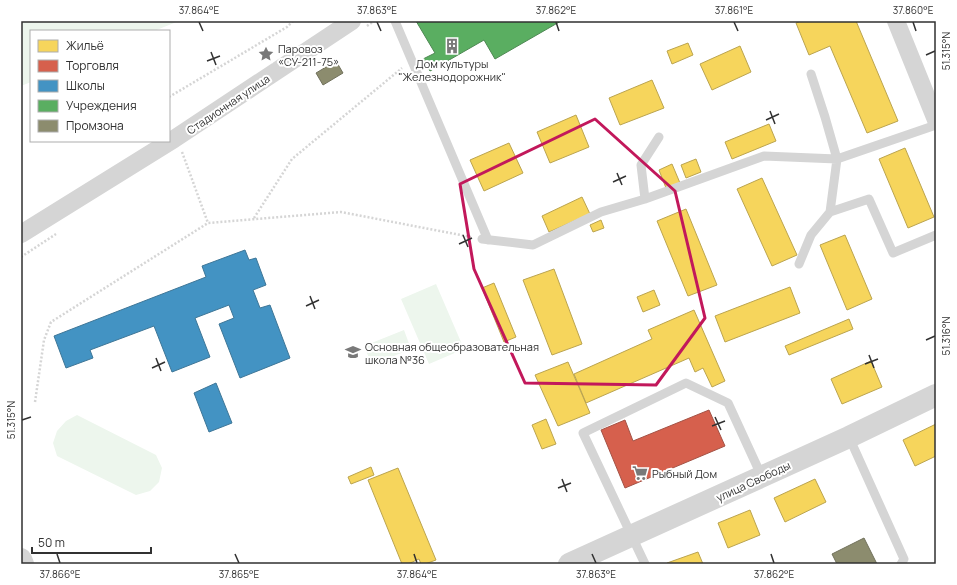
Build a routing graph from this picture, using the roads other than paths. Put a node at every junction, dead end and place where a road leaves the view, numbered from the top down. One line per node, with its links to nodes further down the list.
1 (352, 21): 11 (street, Стадионная улица)
2 (395, 21): 9 (lane)
3 (896, 21): 5 (street)
4 (811, 74): 8 (lane)
5 (936, 120)
6 (936, 125): 8 (lane)
7 (659, 137): 9 (lane)
8 (837, 160): 9 (lane); 10 (lane)
9 (645, 199)
10 (830, 212): 12 (lane); 13 (lane)
11 (21, 234)
12 (936, 235)
13 (799, 264)
14 (936, 396): 15 (street, улица Свободы)
15 (849, 437): 16 (street, улица Свободы); 22 (lane)
16 (762, 477): 17 (street, улица Свободы); 17 (lane)
17 (632, 536): 20 (street, улица Свободы); 21 (lane)
18 (21, 559): 19 (street)
19 (23, 564)
20 (569, 564)
21 (645, 564)
22 (901, 564)

